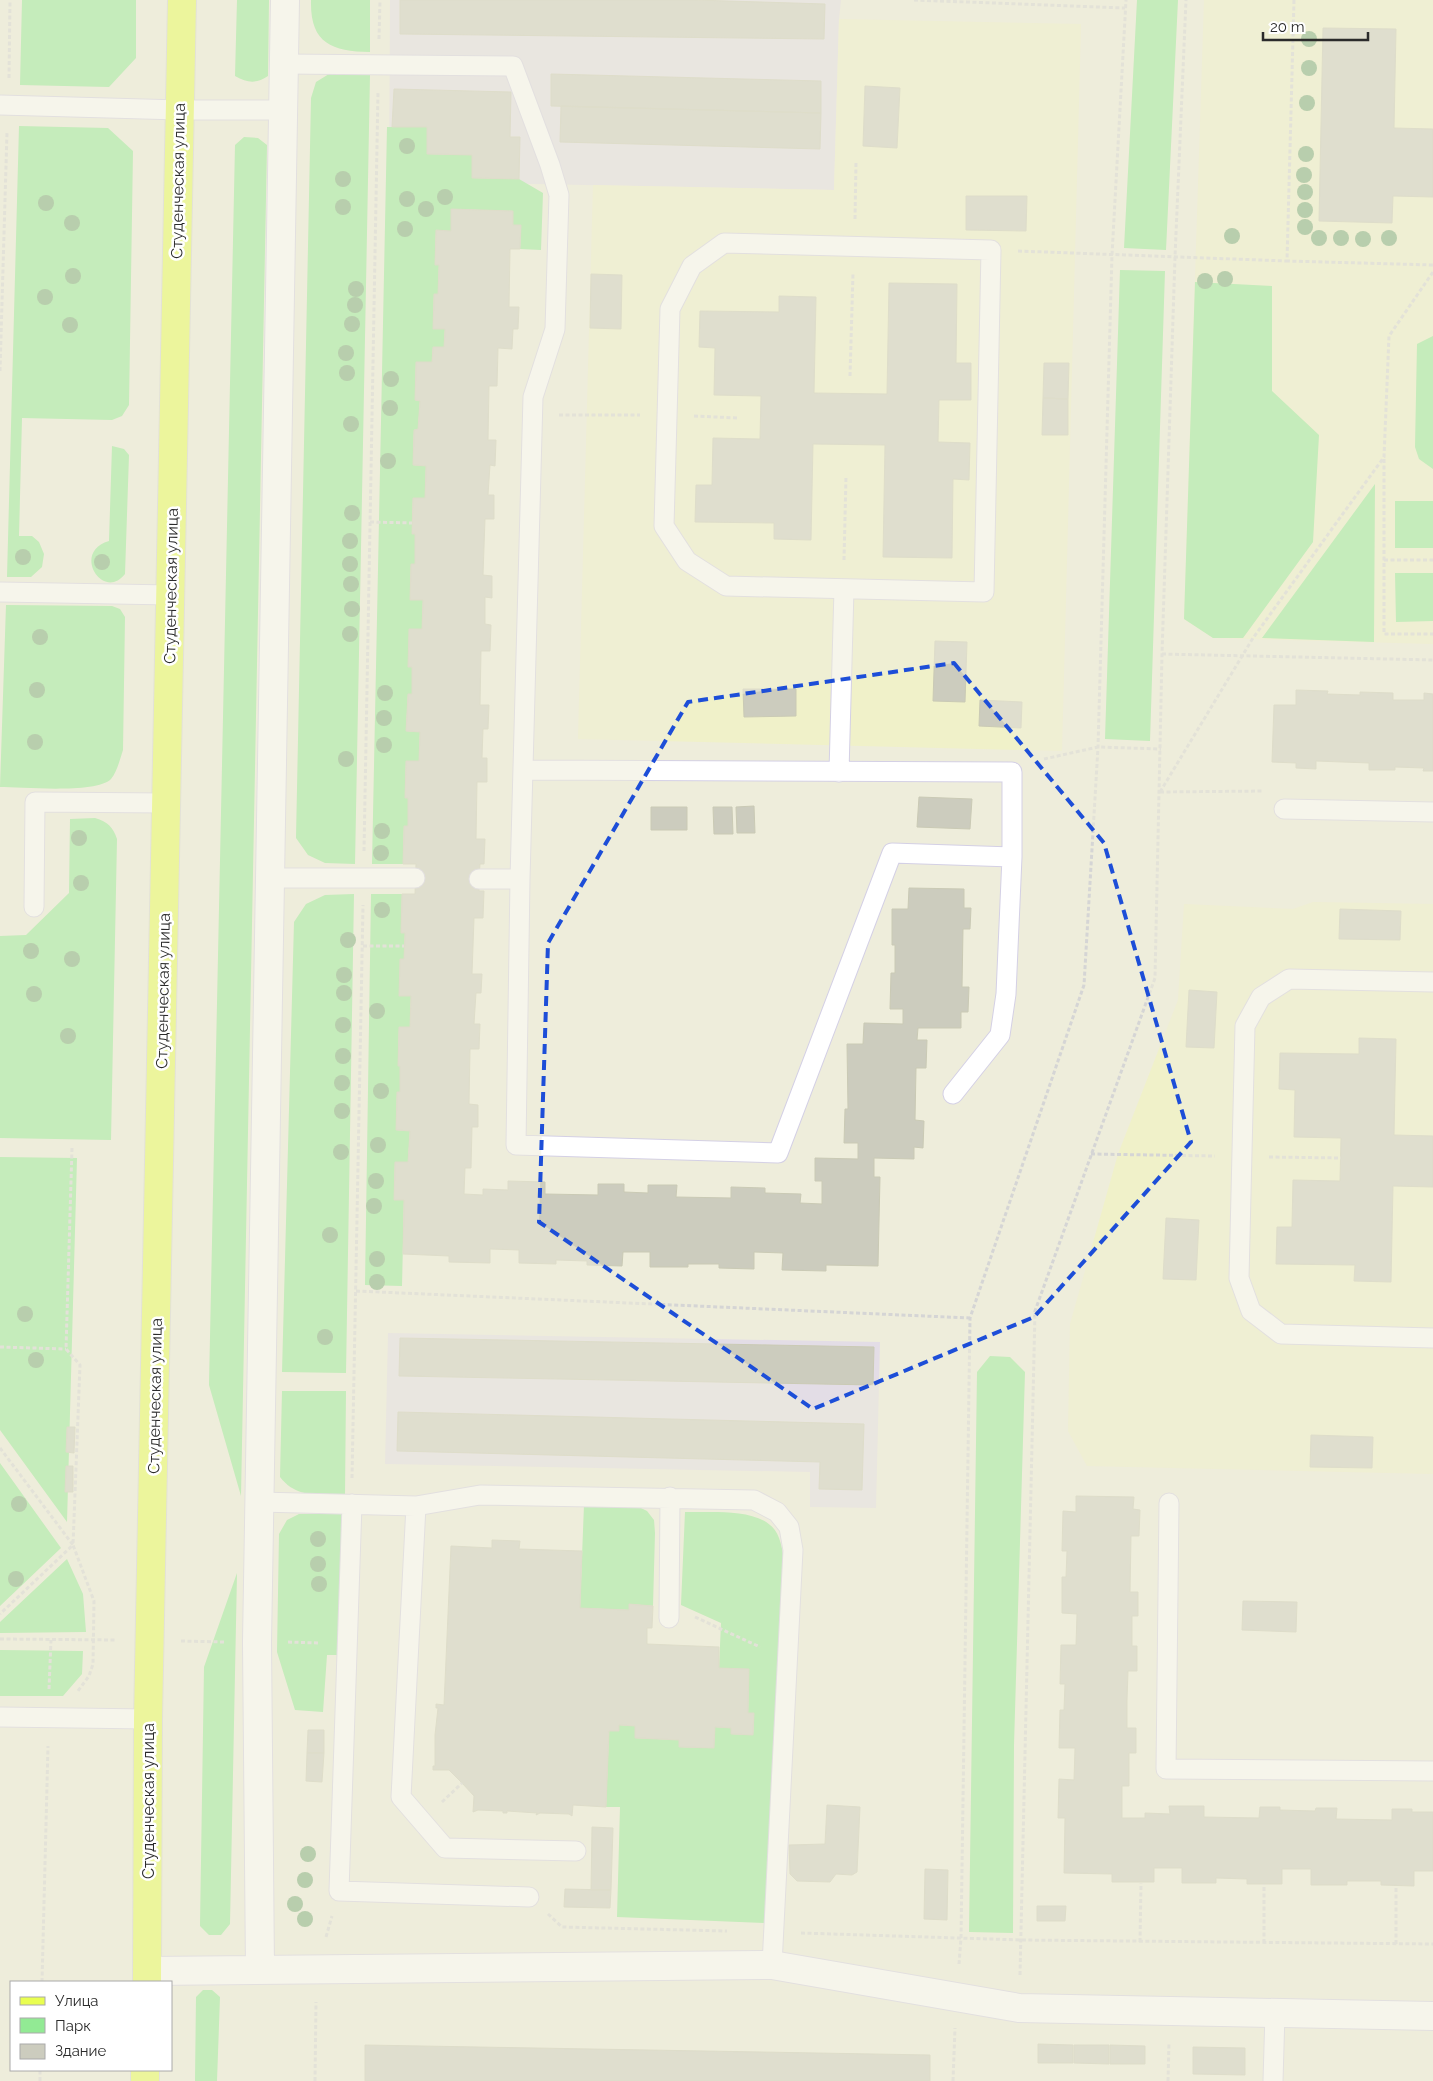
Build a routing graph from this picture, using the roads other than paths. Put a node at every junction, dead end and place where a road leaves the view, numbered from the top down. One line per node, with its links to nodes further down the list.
1 (182, 0): 5 (main road, Студенческая улица)
2 (285, 0): 3 (street)
3 (284, 64): 6 (street); 10 (lane)
4 (4, 105): 5 (lane)
5 (180, 110): 6 (lane); 9 (main road, Студенческая улица)
6 (282, 110): 16 (street)
7 (844, 589): 7 (lane); 11 (lane)
8 (0, 592): 9 (lane)
9 (171, 595): 12 (main road, Студенческая улица)
10 (523, 770): 11 (lane); 19 (lane)
11 (839, 772): 15 (lane)
12 (166, 803): 20 (lane); 31 (main road, Студенческая улица)
13 (1284, 809): 14 (lane)
14 (1433, 812)
15 (1012, 857): 19 (lane); 22 (lane)
16 (270, 878): 17 (lane); 25 (street)
17 (415, 878)
18 (479, 879): 19 (lane)
19 (520, 879)
20 (34, 907)
21 (1433, 982): 23 (lane)
22 (953, 1094)
23 (1433, 1338)
24 (670, 1497): 28 (lane); 29 (lane); 35 (lane)
25 (260, 1502): 27 (lane); 36 (street)
26 (1169, 1503): 32 (lane)
27 (352, 1504): 28 (lane); 34 (lane)
28 (416, 1506): 33 (lane)
29 (669, 1612)
30 (0, 1717): 31 (lane)
31 (148, 1719): 37 (main road, Студенческая улица)
32 (1433, 1771)
33 (576, 1851)
34 (529, 1897)
35 (772, 1965): 36 (street); 38 (street)
36 (260, 1970): 37 (street)
37 (148, 1976)
38 (1275, 2014): 39 (street); 40 (lane)
39 (1433, 2016)
40 (1273, 2081)

